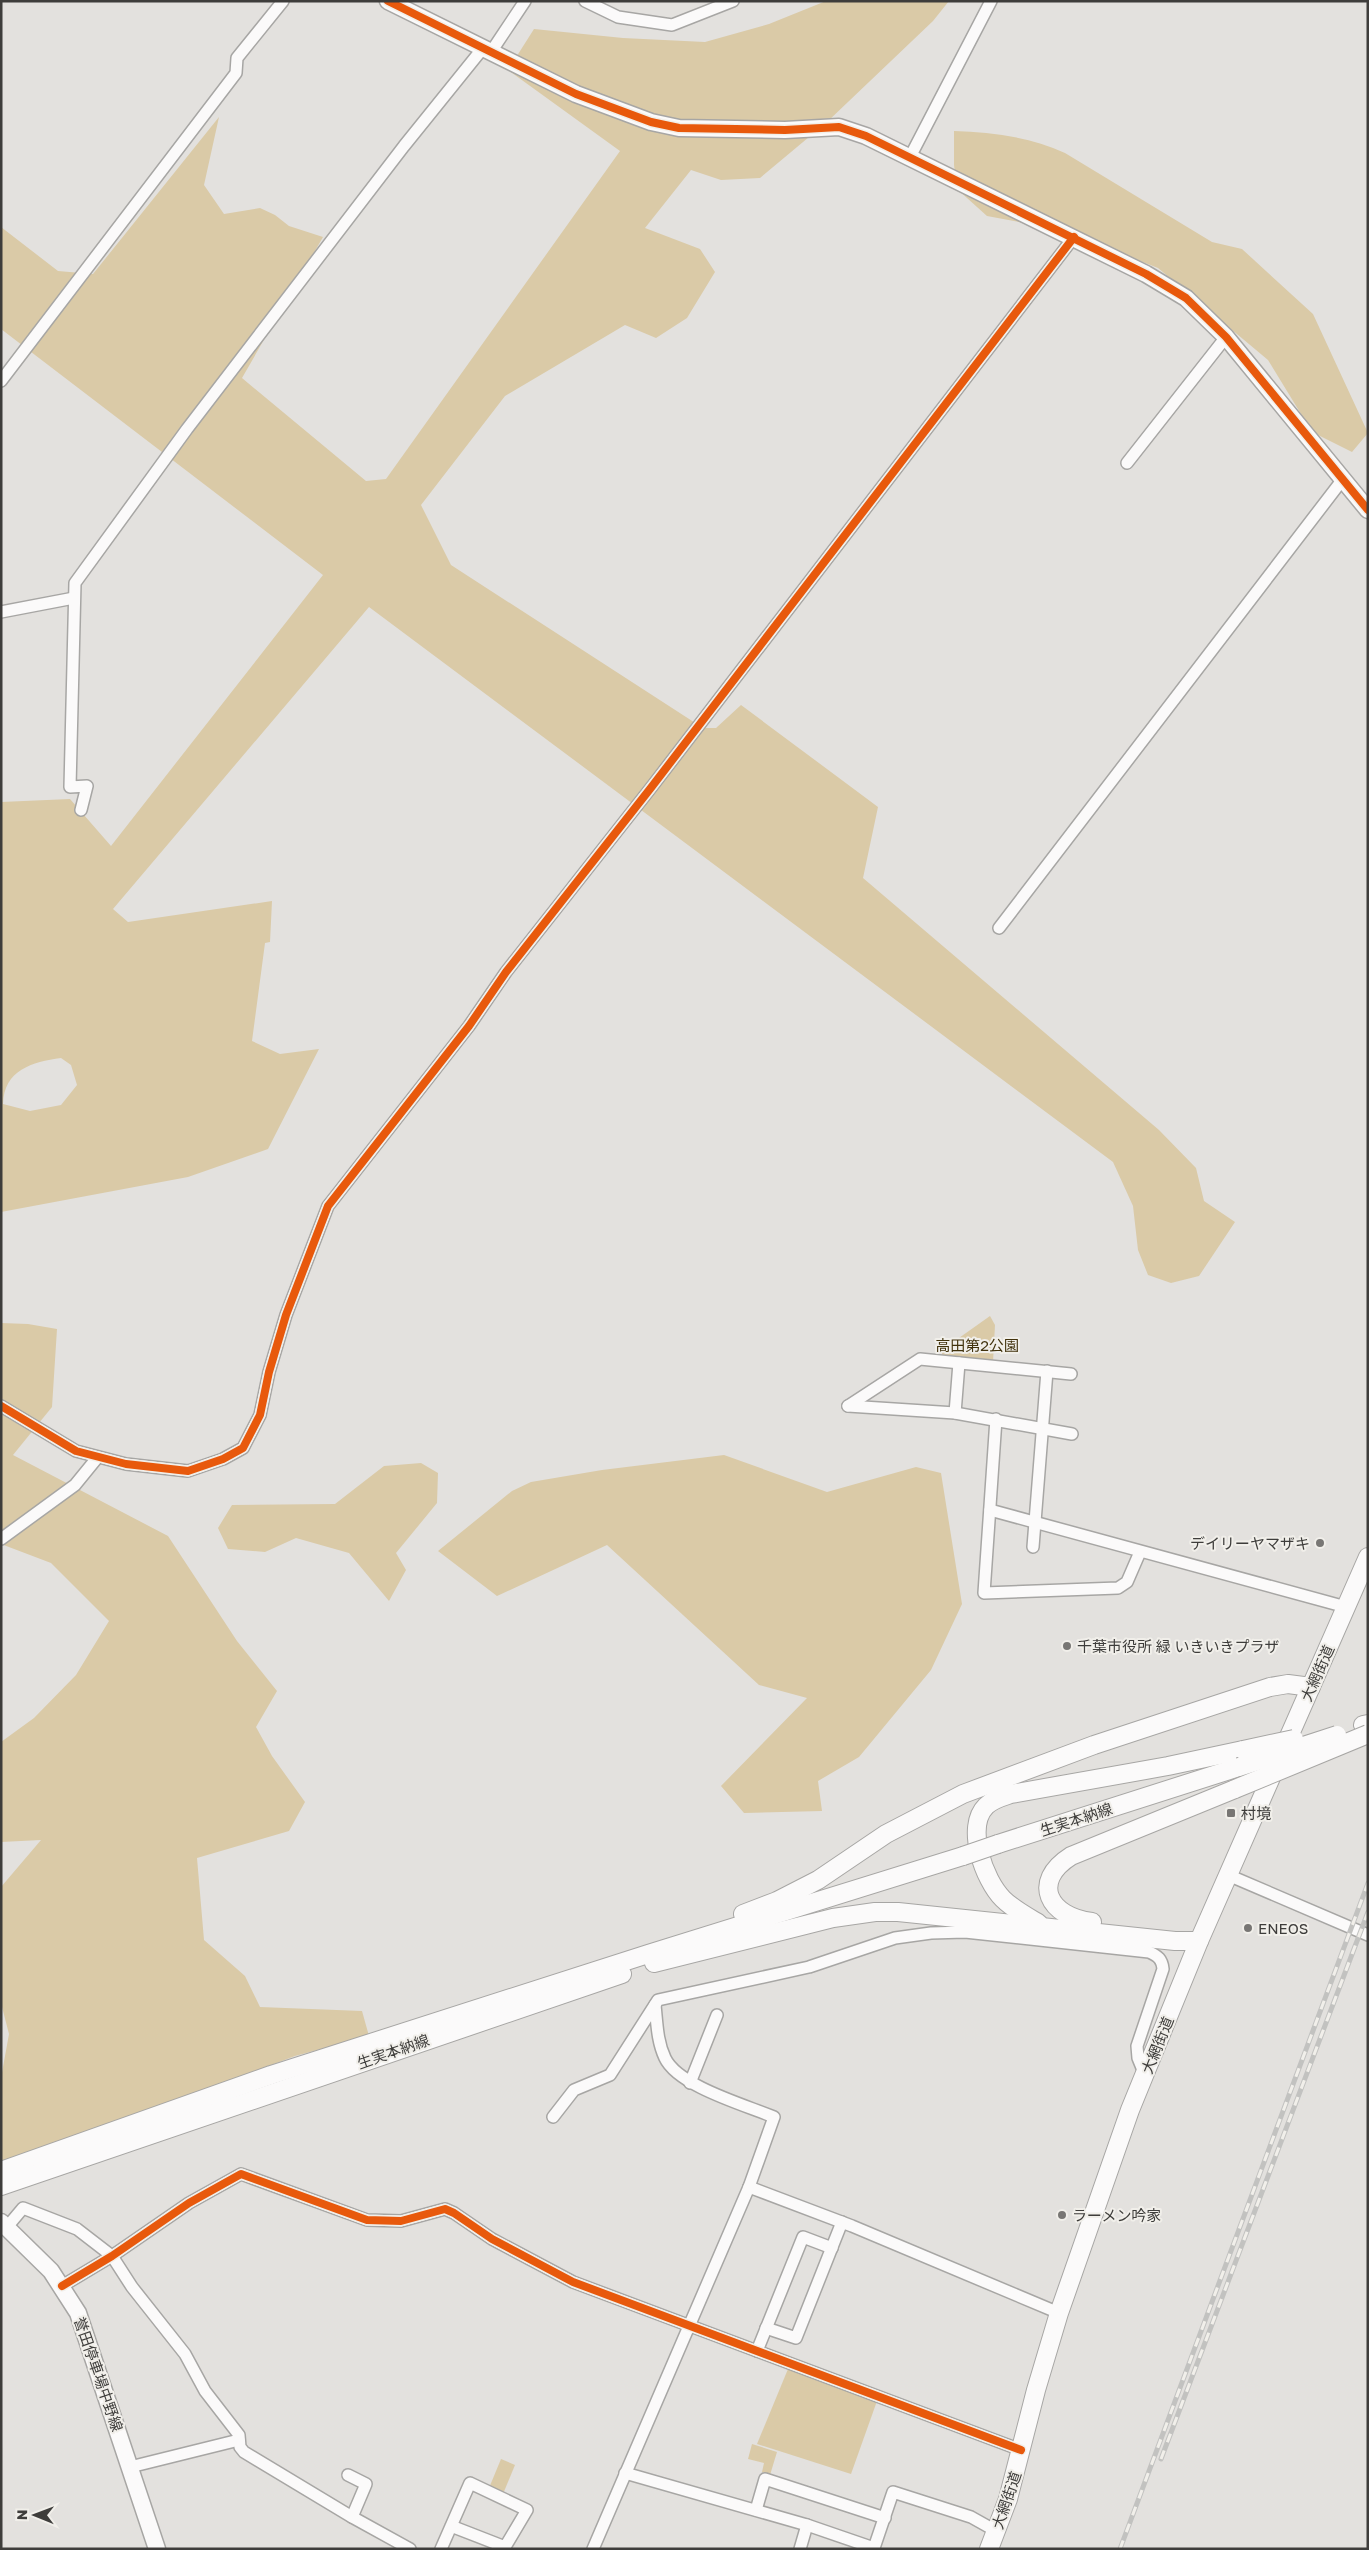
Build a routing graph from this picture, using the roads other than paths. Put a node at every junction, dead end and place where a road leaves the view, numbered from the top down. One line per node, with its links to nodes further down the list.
1 (283, 1): 11 (street)
2 (388, 1): 7 (street)
3 (526, 1): 7 (street)
4 (585, 1): 5 (street)
5 (733, 1)
6 (991, 1): 8 (street)
7 (487, 50): 8 (street); 15 (street)
8 (910, 158): 9 (street)
9 (1074, 237): 10 (street); 27 (street)
10 (1226, 338): 12 (street); 13 (street)
11 (1, 381)
12 (1127, 463)
13 (1344, 479): 14 (street); 18 (street)
14 (1368, 510)
15 (74, 598): 16 (street); 17 (street)
16 (1, 612)
17 (82, 810)
18 (999, 928)
19 (959, 1363): 20 (street); 23 (street); 23 (street)
20 (1047, 1371): 21 (street); 25 (street)
21 (1071, 1374)
22 (1, 1406): 27 (street)
23 (955, 1413): 24 (street)
24 (996, 1419): 25 (street); 28 (street)
25 (1043, 1428): 26 (street); 29 (street)
26 (1072, 1434)
27 (97, 1458): 30 (street)
28 (990, 1510): 29 (street); 32 (street)
29 (1036, 1523): 31 (street); 32 (street)
30 (1, 1539)
31 (1033, 1547)
32 (1140, 1552): 34 (street)
33 (1368, 1557): 34 (main road, 大網街道)
34 (1346, 1607): 35 (main road, 大網街道)
35 (1311, 1687): 37 (main road, 大網街道); 41 (main road)
36 (1366, 1728): 38 (main road, bridge); 40 (main road, bridge); 41 (main road, 生実本納線, bridge)
37 (1228, 1875): 39 (street); 40 (main road, 大網街道)
38 (1043, 1926): 40 (main road); 41 (main road)
39 (1368, 1935)
40 (1199, 1941): 44 (main road, 大網街道)
41 (651, 1958): 47 (main road, 生実本納線); 48 (main road, 生実本納線)
42 (655, 2005): 44 (street); 45 (street); 46 (street)
43 (716, 2015): 45 (street)
44 (1144, 2074): 55 (main road, 大網街道)
45 (690, 2083): 49 (street)
46 (553, 2117)
47 (1, 2171)
48 (1, 2186)
49 (749, 2187): 50 (street); 56 (street)
50 (842, 2222): 52 (street); 55 (street)
51 (4, 2225): 53 (street); 54 (street, 誉田停車場中野線)
52 (832, 2248): 57 (street); 57 (street)
53 (112, 2256): 54 (street); 56 (street); 59 (street)
54 (62, 2286): 61 (street, 誉田停車場中野線)
55 (1059, 2312): 60 (main road, 大網街道)
56 (689, 2326): 58 (street); 62 (street)
57 (766, 2328): 58 (street)
58 (757, 2351): 60 (street)
59 (239, 2440): 61 (street); 65 (street)
60 (1021, 2450): 69 (main road, 大網街道)
61 (130, 2467): 70 (street, 誉田停車場中野線)
62 (625, 2473): 64 (street); 73 (street)
63 (348, 2474): 65 (street)
64 (756, 2510): 66 (street); 67 (street)
65 (352, 2517): 71 (street)
66 (885, 2518): 67 (street); 69 (street)
67 (807, 2525): 74 (street)
68 (451, 2526): 68 (street); 72 (street)
69 (996, 2531): 75 (main road, 大網街道)
70 (157, 2549)
71 (409, 2549)
72 (441, 2549)
73 (593, 2549)
74 (800, 2549)
75 (989, 2549)

